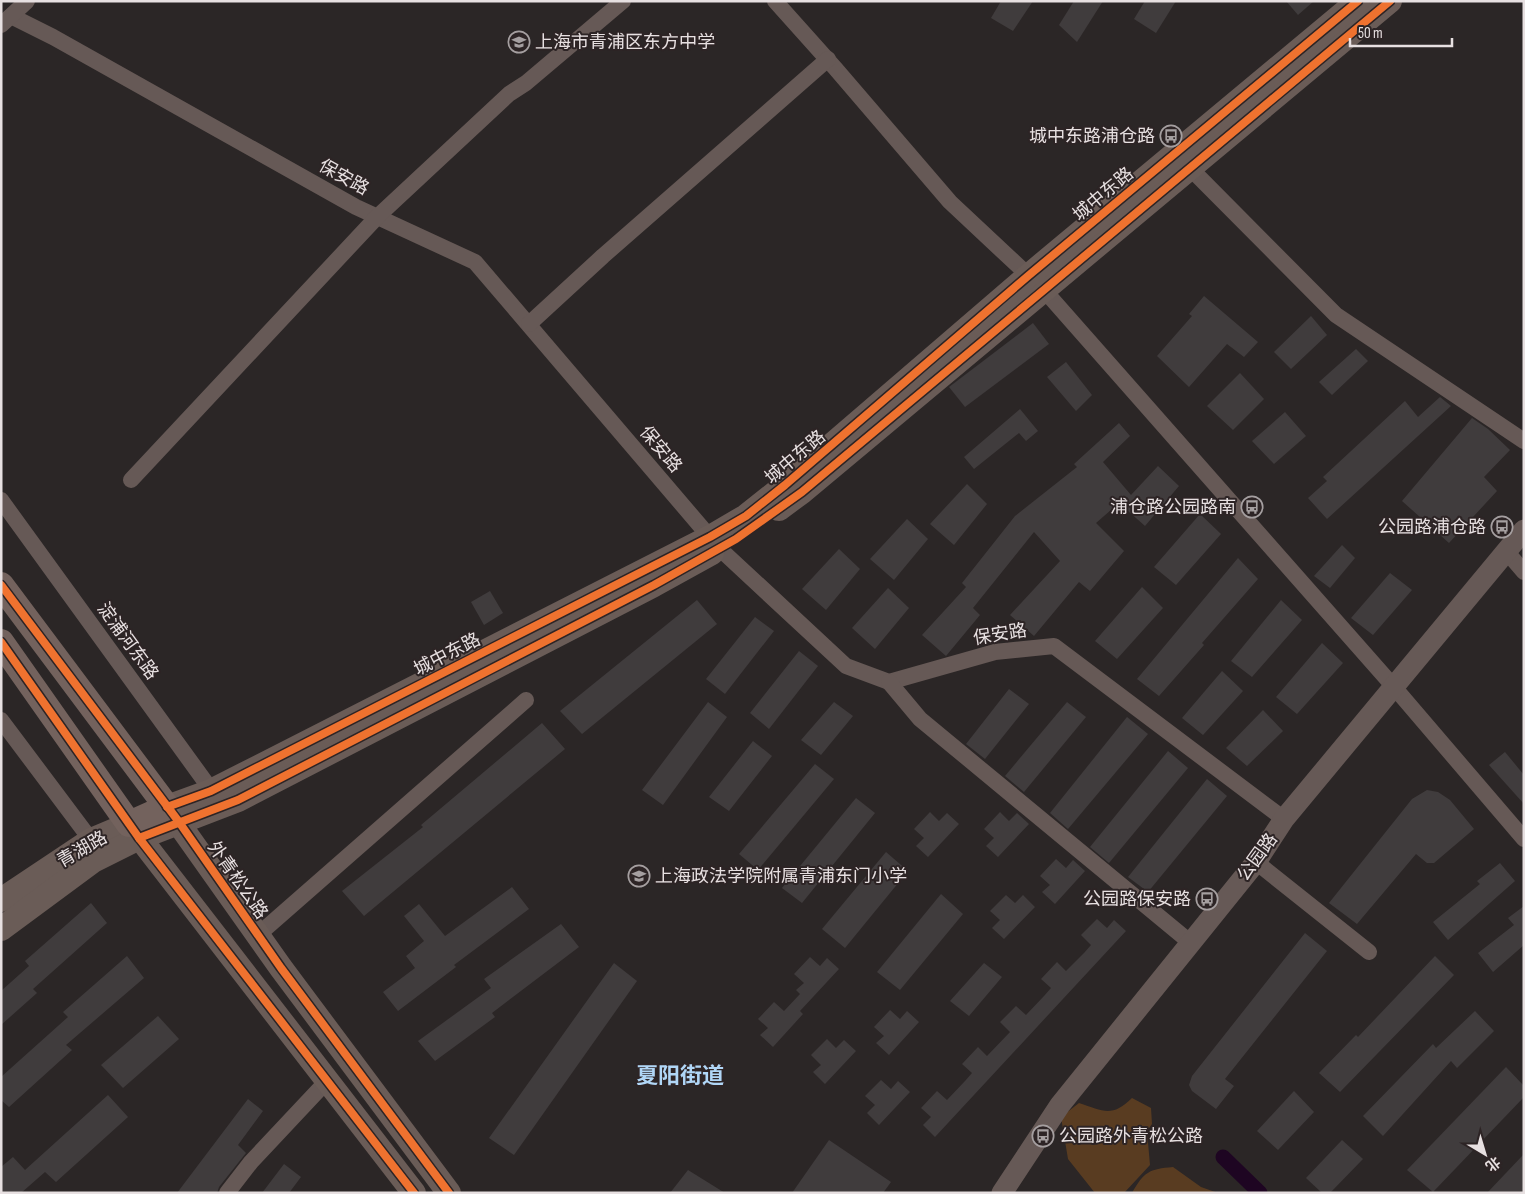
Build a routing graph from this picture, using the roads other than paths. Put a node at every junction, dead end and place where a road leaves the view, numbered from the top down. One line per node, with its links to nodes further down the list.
1 (27, 1): 6 (street)
2 (623, 1): 9 (street)
3 (775, 1): 7 (street)
4 (1358, 1): 10 (main road, 城中东路)
5 (1390, 1): 8 (main road, 城中东路)
6 (6, 20): 9 (street, 保安路)
7 (828, 59): 10 (street); 11 (street)
8 (1190, 168): 10 (main road, 城中东路); 12 (street)
9 (377, 217): 11 (street, 保安路); 13 (street)
10 (1036, 283): 16 (main road, 城中东路); 22 (street)
11 (529, 324): 16 (street, 保安路)
12 (1524, 441)
13 (131, 480)
14 (1, 500): 25 (street, 淀浦河东路)
15 (1524, 530): 17 (street, 公园路)
16 (715, 543): 21 (street, 保安路); 25 (main road, 城中东路)
17 (1506, 552): 18 (street); 22 (street, 公园路)
18 (1524, 572)
19 (1, 585): 26 (main road, 外青松公路)
20 (1, 642): 28 (main road)
21 (889, 682): 27 (street, 保安路); 35 (street)
22 (1394, 687): 27 (street, 公园路); 29 (street)
23 (526, 700): 34 (street)
24 (1, 720): 30 (street)
25 (217, 798): 26 (main road, 城中东路)
26 (173, 815): 28 (main road, 青湖路); 34 (main road, 外青松公路)
27 (1284, 819): 31 (street, 公园路)
28 (134, 831): 30 (main road, 青湖路); 33 (main road, 青湖路); 37 (main road)
29 (1524, 838)
30 (90, 840): 32 (main road, 青湖路)
31 (1256, 862): 35 (street, 公园路); 36 (street)
32 (1, 900)
33 (1, 929)
34 (258, 935): 40 (main road, 外青松公路)
35 (1190, 943): 41 (street, 公园路)
36 (1369, 952)
37 (327, 1081): 38 (street); 39 (main road)
38 (227, 1193)
39 (414, 1193)
40 (449, 1193)
41 (1002, 1193)

